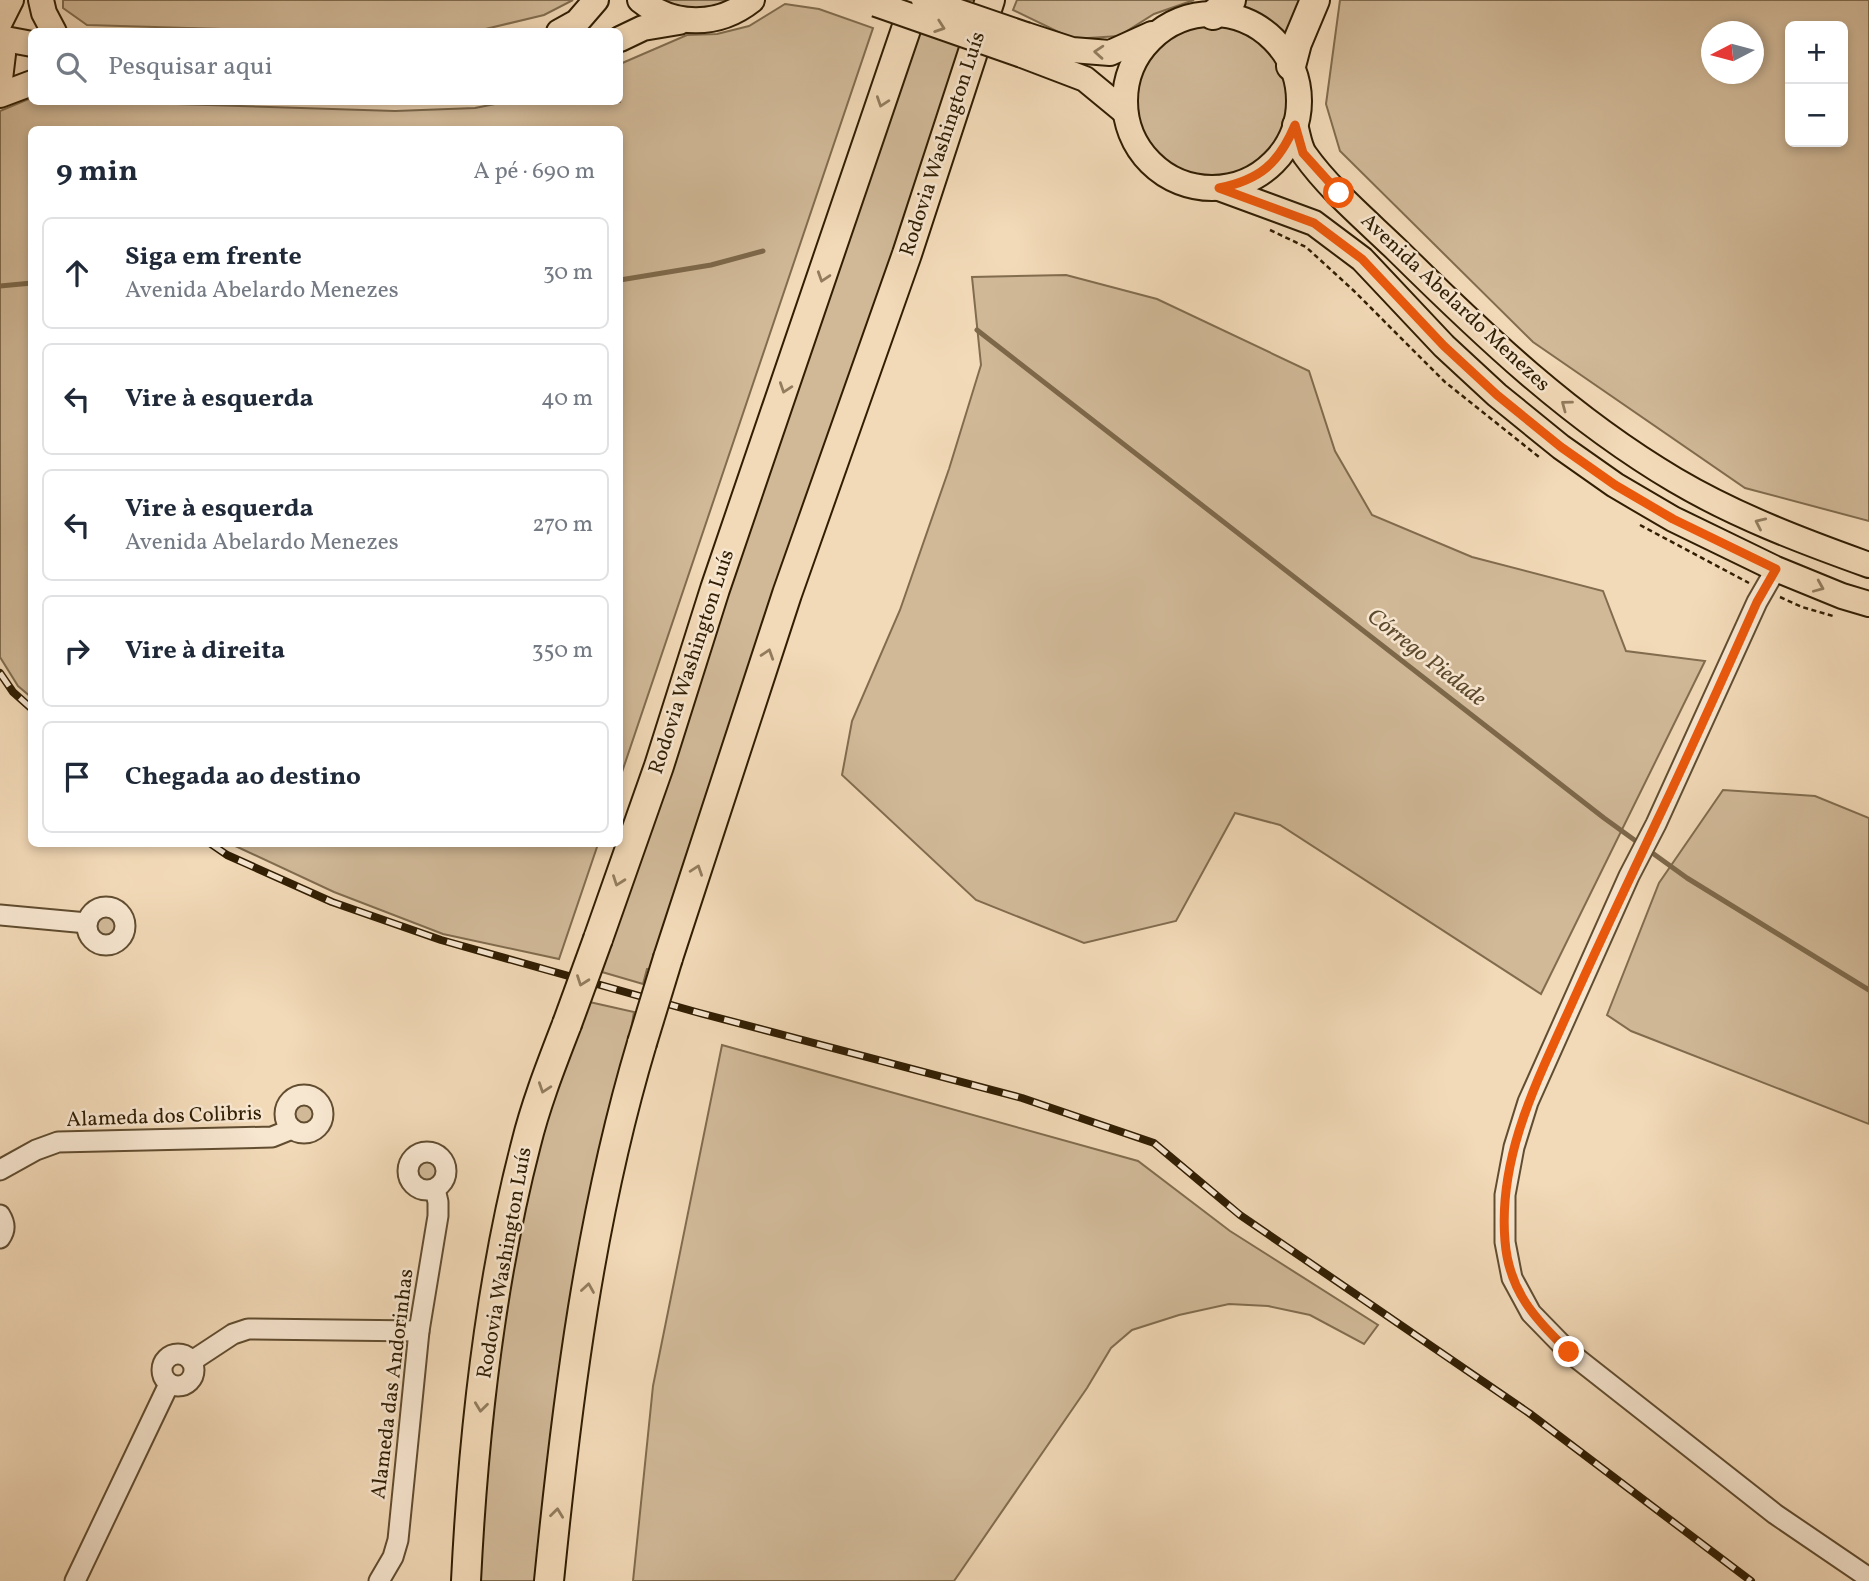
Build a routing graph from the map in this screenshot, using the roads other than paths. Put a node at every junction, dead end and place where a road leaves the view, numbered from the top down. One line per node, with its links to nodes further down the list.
1 (10, 0): 13 (main road)
2 (41, 0): 14 (main road)
3 (596, 0): 15 (main road)
4 (640, 0): 12 (main road)
5 (752, 0): 12 (main road)
6 (915, 0): 42 (highway, Rodovia Washington Luís, one-way to 42, bridge)
7 (924, 0): 20 (main road, bridge)
8 (992, 0): 43 (highway, Rodovia Washington Luís, one-way to 8, bridge)
9 (1315, 0): 21 (highway)
10 (870, 2): 20 (main road, one-way to 20, bridge)
11 (1222, 8): 16 (main road); 21 (main road)
12 (684, 21): 17 (main road)
13 (0, 22)
14 (52, 28)
15 (566, 28)
16 (1162, 30): 20 (main road, one-way to 20); 25 (main road)
17 (623, 38)
18 (0, 41): 19 (main road); 22 (main road)
19 (28, 44)
20 (1024, 45): 25 (main road)
21 (1291, 66): 26 (main road)
22 (0, 79)
23 (28, 84): 24 (main road)
24 (0, 95)
25 (1125, 113): 27 (main road)
26 (1295, 125): 27 (main road); 28 (main road, Avenida Abelardo Menezes, one-way to 26)
27 (1219, 188): 29 (main road, Avenida Abelardo Menezes)
28 (1869, 565)
29 (1776, 569): 30 (main road, Avenida Abelardo Menezes, one-way to 30); 39 (street)
30 (1869, 604)
31 (0, 915): 32 (street)
32 (87, 923)
33 (292, 1129): 34 (street, Alameda dos Colibris)
34 (0, 1170)
35 (435, 1189): 38 (street, Alameda das Andorinhas)
36 (0, 1215): 37 (street)
37 (0, 1238)
38 (419, 1331): 40 (street); 41 (street, Alameda das Andorinhas)
39 (1869, 1578)
40 (75, 1581)
41 (379, 1581)
42 (466, 1581)
43 (549, 1581)

